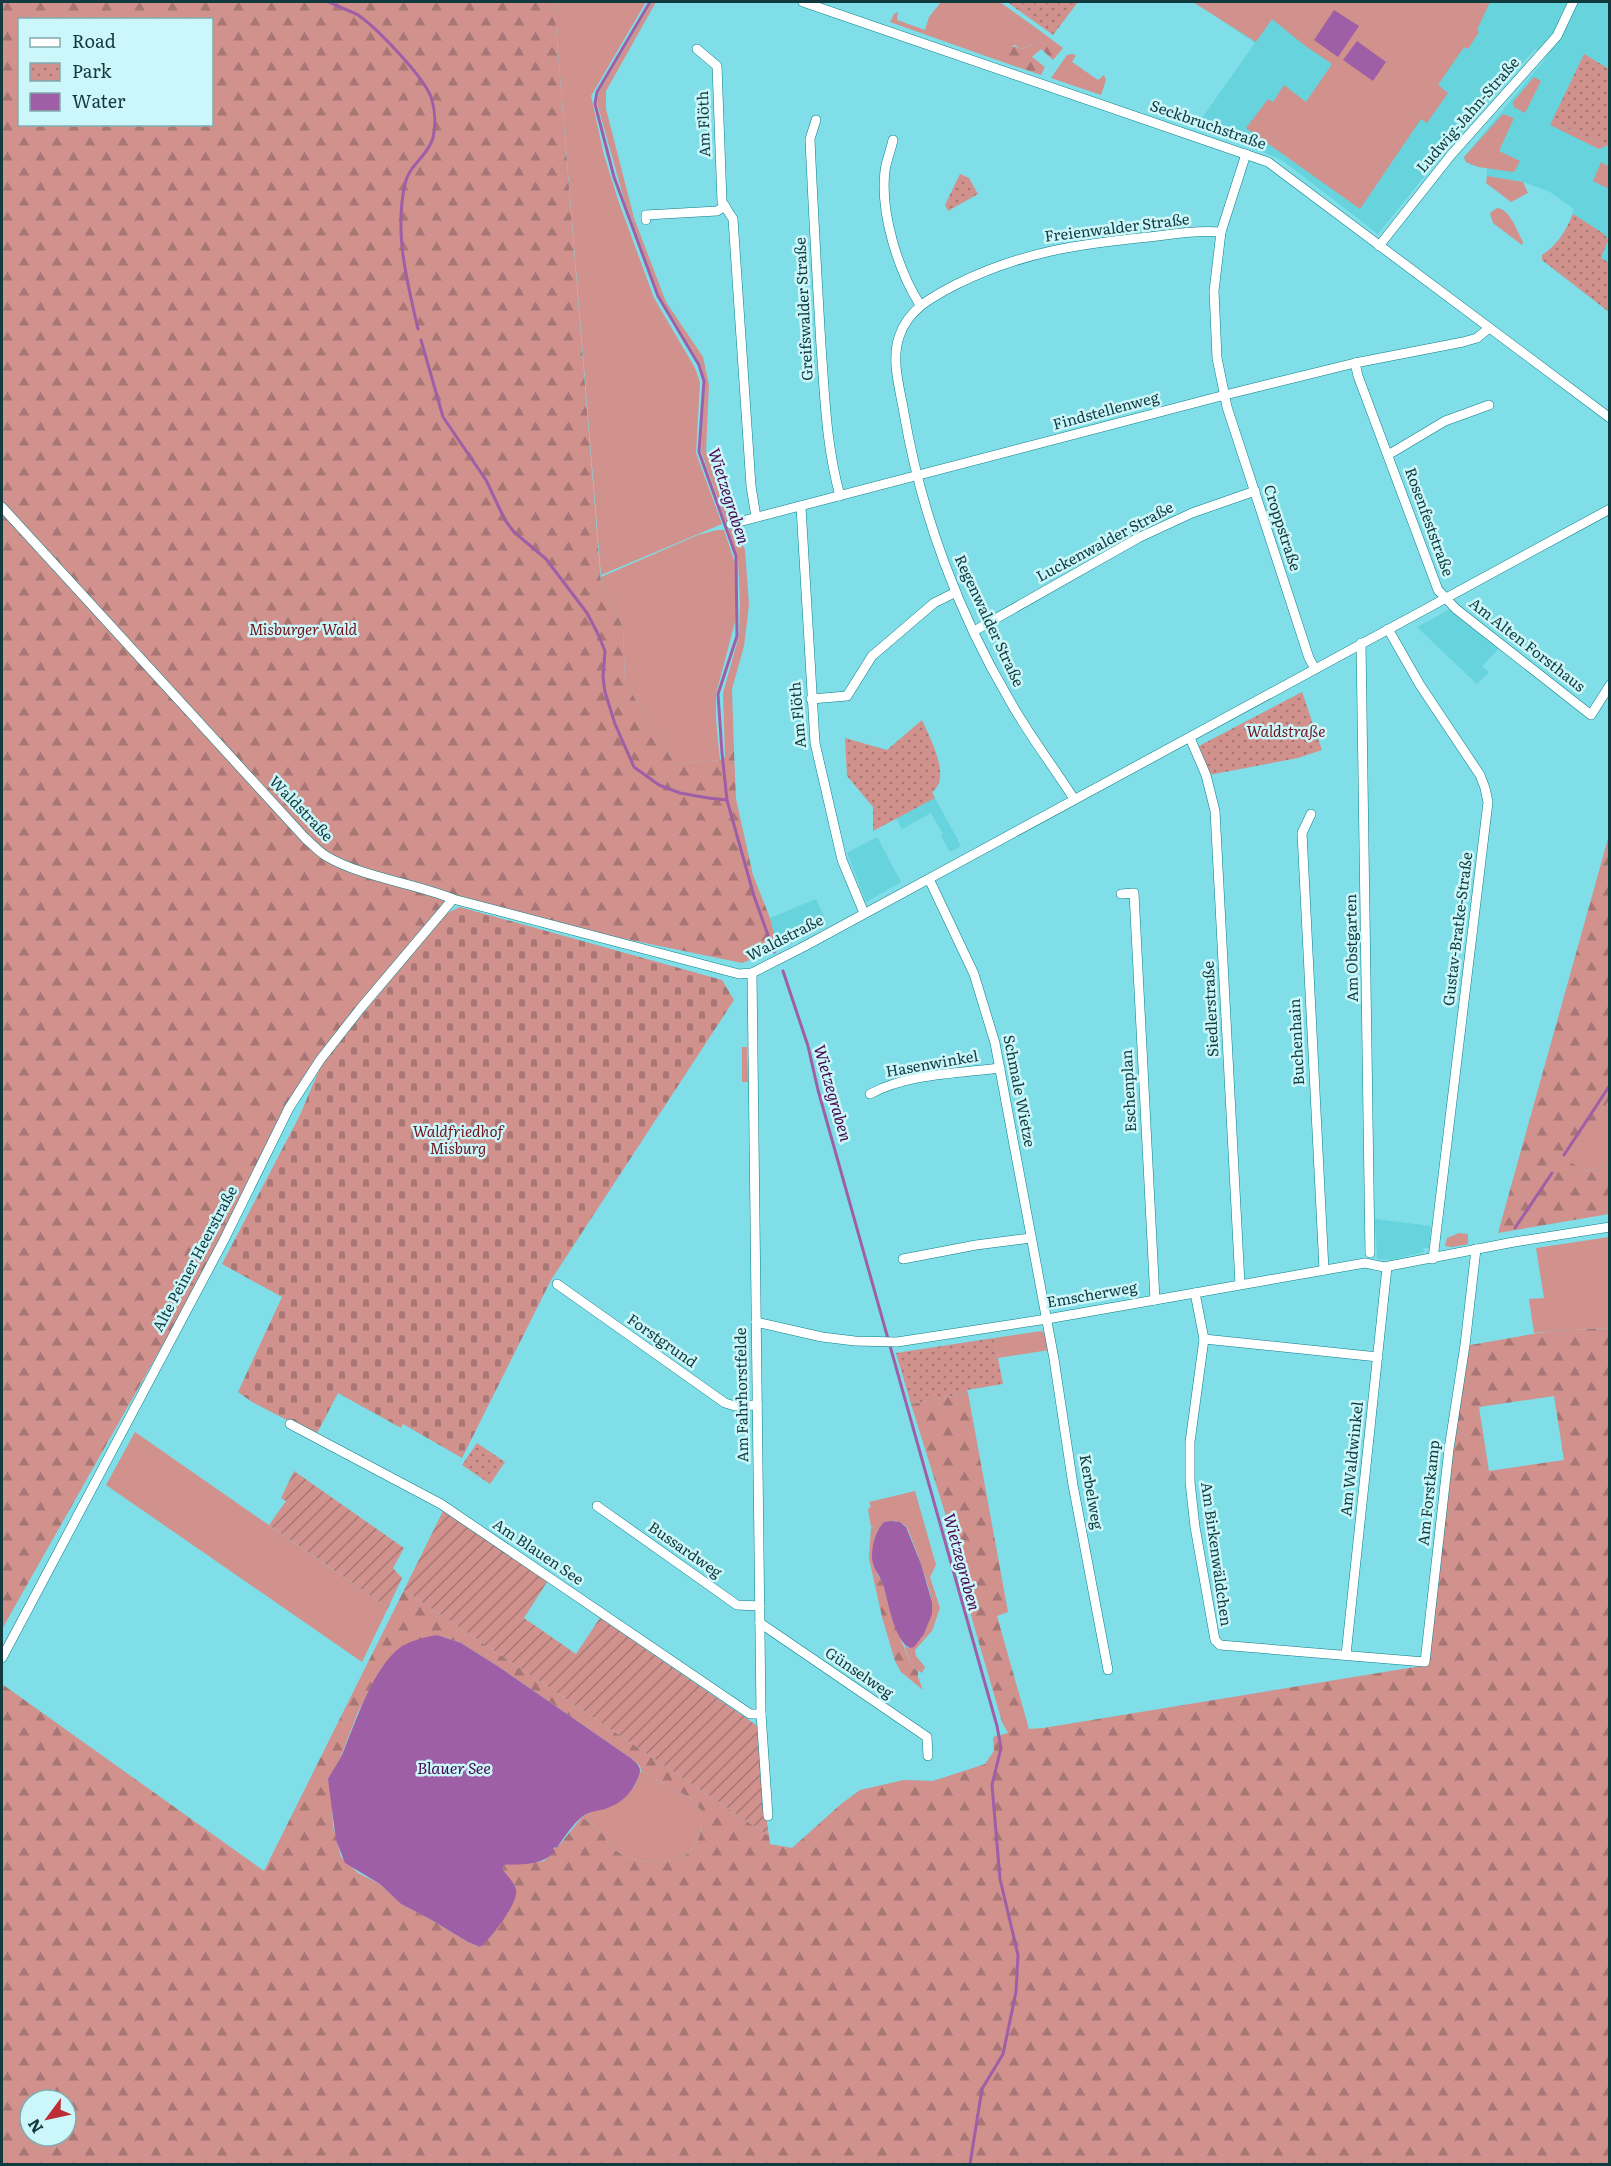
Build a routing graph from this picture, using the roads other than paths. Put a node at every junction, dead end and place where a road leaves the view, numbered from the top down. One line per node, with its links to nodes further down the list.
1 (803, 2): 6 (street, Seckbruchstraße)
2 (1573, 2): 10 (street, Ludwig-Jahn-Straße)
3 (697, 49): 7 (street, Am Flöth)
4 (816, 120): 20 (street, Greifswalder Straße)
5 (893, 140): 11 (street)
6 (1246, 154): 9 (street, Croppstraße); 10 (street, Seckbruchstraße)
7 (725, 206): 8 (street); 24 (street, Am Flöth)
8 (646, 220)
9 (1221, 232): 11 (street, Freienwalder Straße); 14 (street, Croppstraße)
10 (1379, 246): 12 (street, Seckbruchstraße)
11 (920, 305): 18 (street, Freienwalder Straße)
12 (1488, 328): 13 (street, Findstellenweg); 16 (street, Seckbruchstraße)
13 (1355, 363): 14 (street, Findstellenweg); 17 (street, Rosenfeststraße)
14 (1225, 395): 18 (street, Findstellenweg); 19 (street, Croppstraße)
15 (1489, 405): 17 (street, Rosenfeststraße)
16 (1610, 418)
17 (1388, 455): 27 (street, Rosenfeststraße)
18 (917, 475): 20 (street, Findstellenweg); 26 (street, Regenwalder Straße)
19 (1255, 491): 29 (street, Luckenwalder Straße); 31 (street, Croppstraße)
20 (840, 496): 22 (street, Findstellenweg)
21 (2, 507): 39 (street, Waldstraße)
22 (801, 507): 24 (street, Findstellenweg); 33 (street, Am Flöth)
23 (1610, 509): 27 (street, Waldstraße)
24 (756, 518): 25 (street, Findstellenweg)
25 (731, 524)
26 (956, 592): 29 (street, Regenwalder Straße); 33 (street)
27 (1445, 598): 28 (street, Waldstraße); 32 (street, Am Alten Forsthaus)
28 (1388, 629): 30 (street, Waldstraße); 49 (street, Gustav-Bratke-Straße)
29 (974, 631): 35 (street, Regenwalder Straße)
30 (1361, 643): 31 (street, Waldstraße); 47 (street, Am Obstgarten)
31 (1315, 669): 34 (street, Waldstraße)
32 (1610, 685)
33 (811, 699): 40 (street, Am Flöth)
34 (1190, 738): 35 (street, Waldstraße); 53 (street, Siedlerstraße)
35 (1074, 799): 37 (street, Waldstraße)
36 (1311, 814): 51 (street, Buchenhain)
37 (929, 879): 40 (street, Waldstraße); 42 (street, Schmale Wietze)
38 (1121, 894): 55 (street, Eschenplan)
39 (453, 899): 41 (street, Waldstraße); 66 (street, Alte Peiner Heerstraße)
40 (864, 913): 41 (street, Waldstraße)
41 (752, 973): 57 (street, Am Fahrhorstfelde)
42 (1000, 1068): 43 (street, Hasenwinkel); 45 (street, Schmale Wietze)
43 (870, 1094)
44 (1610, 1227): 46 (street)
45 (1030, 1238): 48 (street); 56 (street, Schmale Wietze)
46 (1476, 1249): 49 (street); 65 (street, Am Forstkamp)
47 (1370, 1253)
48 (903, 1259)
49 (1433, 1259): 50 (street, Emscherweg)
50 (1387, 1267): 51 (street, Emscherweg); 59 (street, Am Waldwinkel)
51 (1324, 1270): 53 (street, Emscherweg)
52 (557, 1284): 60 (street, Forstgrund)
53 (1240, 1284): 54 (street, Emscherweg)
54 (1195, 1293): 55 (street, Emscherweg); 58 (street, Am Birkenwäldchen)
55 (1155, 1300): 56 (street, Emscherweg)
56 (1047, 1318): 57 (street, Emscherweg); 67 (street, Kerbelweg)
57 (756, 1322): 60 (street, Am Fahrhorstfelde)
58 (1204, 1339): 59 (street); 65 (street, Am Birkenwäldchen)
59 (1377, 1357): 65 (street, Am Waldwinkel)
60 (757, 1405): 63 (street, Am Fahrhorstfelde)
61 (290, 1424): 68 (street, Am Blauen See)
62 (597, 1506): 63 (street, Bussardweg)
63 (760, 1606): 64 (street, Am Fahrhorstfelde)
64 (760, 1623): 68 (street, Am Fahrhorstfelde); 69 (street, Günselweg)
65 (1346, 1655)
66 (2, 1658)
67 (1108, 1670)
68 (761, 1714): 70 (street, Am Fahrhorstfelde)
69 (928, 1756)
70 (768, 1816)

